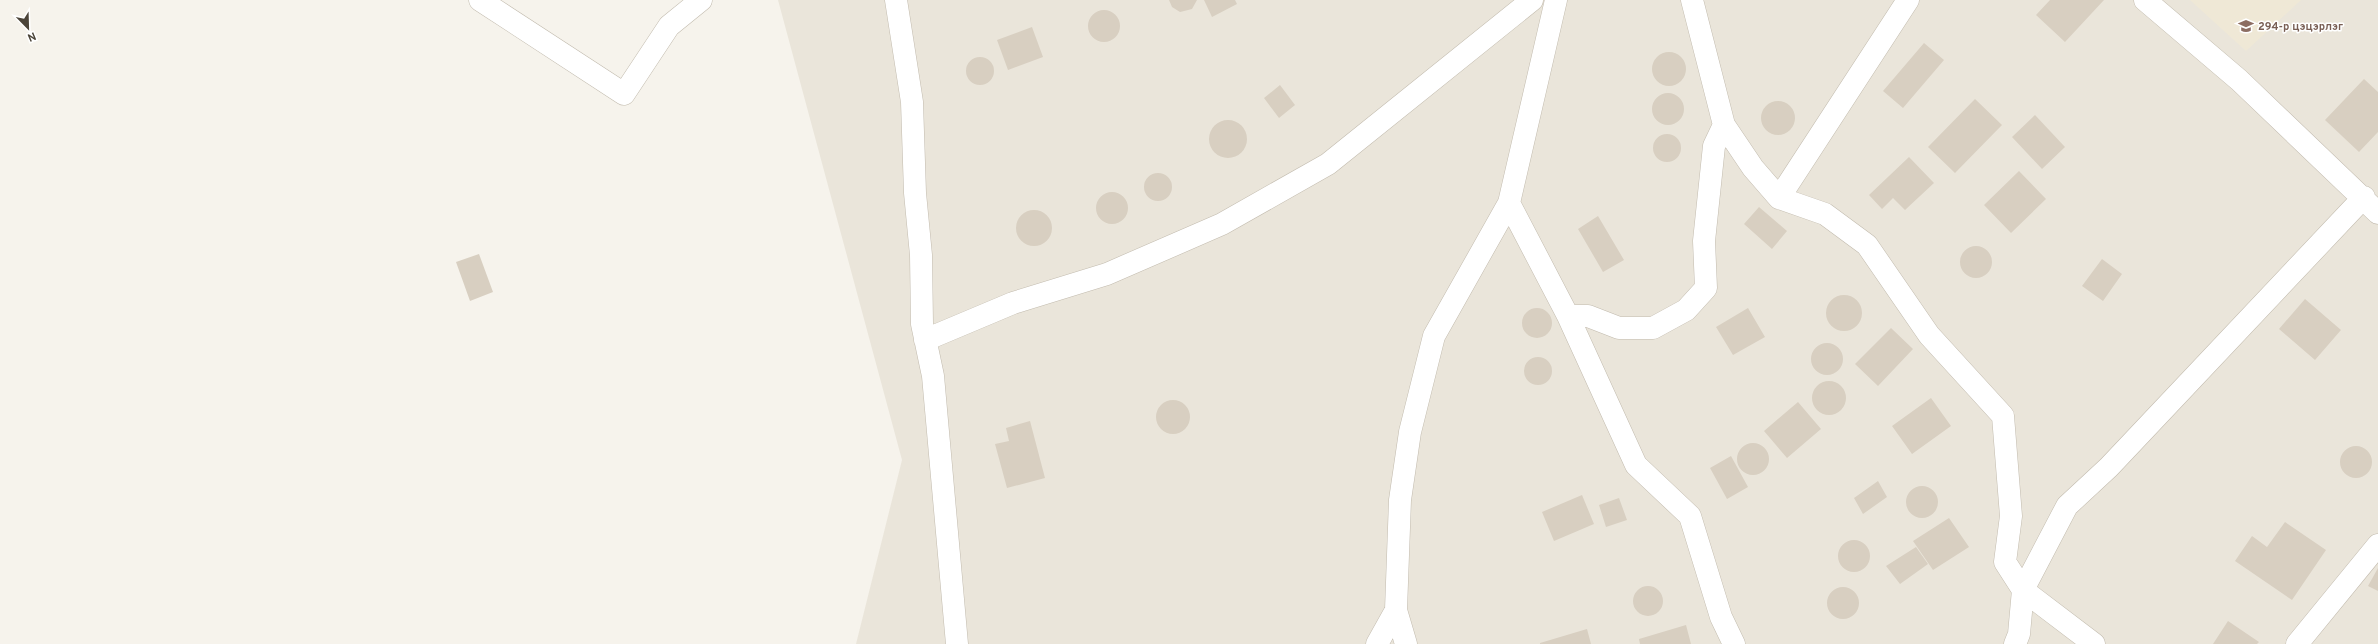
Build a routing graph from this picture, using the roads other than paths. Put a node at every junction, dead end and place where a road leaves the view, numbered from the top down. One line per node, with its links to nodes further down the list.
1 (480, 0): 2 (street)
2 (701, 0)
3 (896, 0): 14 (street)
4 (1532, 0): 14 (street)
5 (1556, 0): 11 (street)
6 (1692, 0): 9 (street)
7 (1908, 0): 10 (street)
8 (2145, 0): 12 (street)
9 (1724, 125): 10 (street); 13 (street)
10 (1779, 198): 16 (street)
11 (1509, 203): 13 (street); 17 (street)
12 (2371, 205): 16 (street)
13 (1568, 316): 21 (street)
14 (925, 340): 18 (street)
15 (2378, 545): 24 (street)
16 (2023, 590): 22 (street); 23 (street)
17 (1396, 610): 19 (street); 20 (street)
18 (957, 644)
19 (1377, 644)
20 (1406, 644)
21 (1734, 644)
22 (2015, 644)
23 (2094, 644)
24 (2297, 644)

